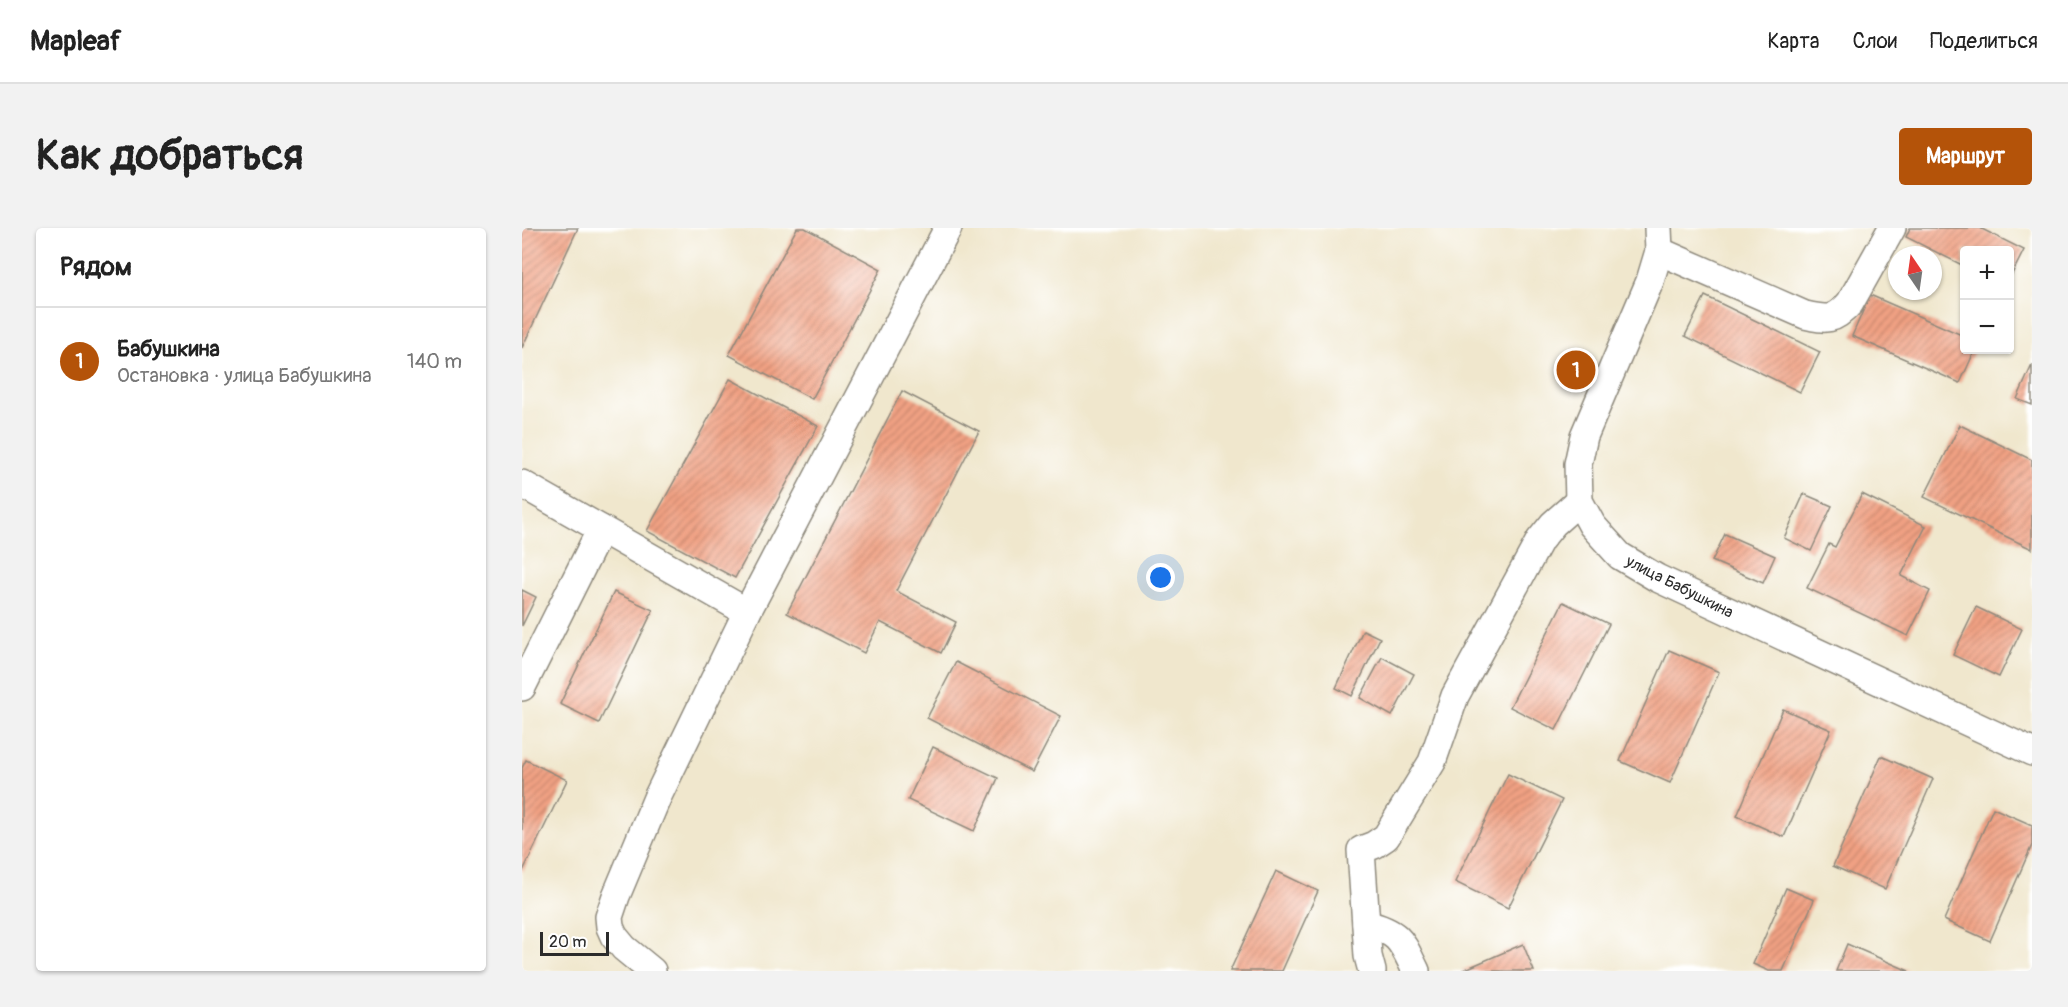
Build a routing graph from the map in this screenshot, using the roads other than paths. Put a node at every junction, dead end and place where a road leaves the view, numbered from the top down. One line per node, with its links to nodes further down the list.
1 (948, 228): 7 (street)
2 (1892, 228): 3 (street)
3 (1659, 240): 5 (street, улица Бабушкина)
4 (522, 484): 6 (street)
5 (1579, 501): 9 (street, улица Бабушкина); 10 (street)
6 (601, 529): 7 (street); 8 (street)
7 (747, 612): 11 (street)
8 (522, 687)
9 (2032, 752)
10 (1366, 924): 12 (street); 13 (street)
11 (652, 971)
12 (1372, 971)
13 (1416, 971)

